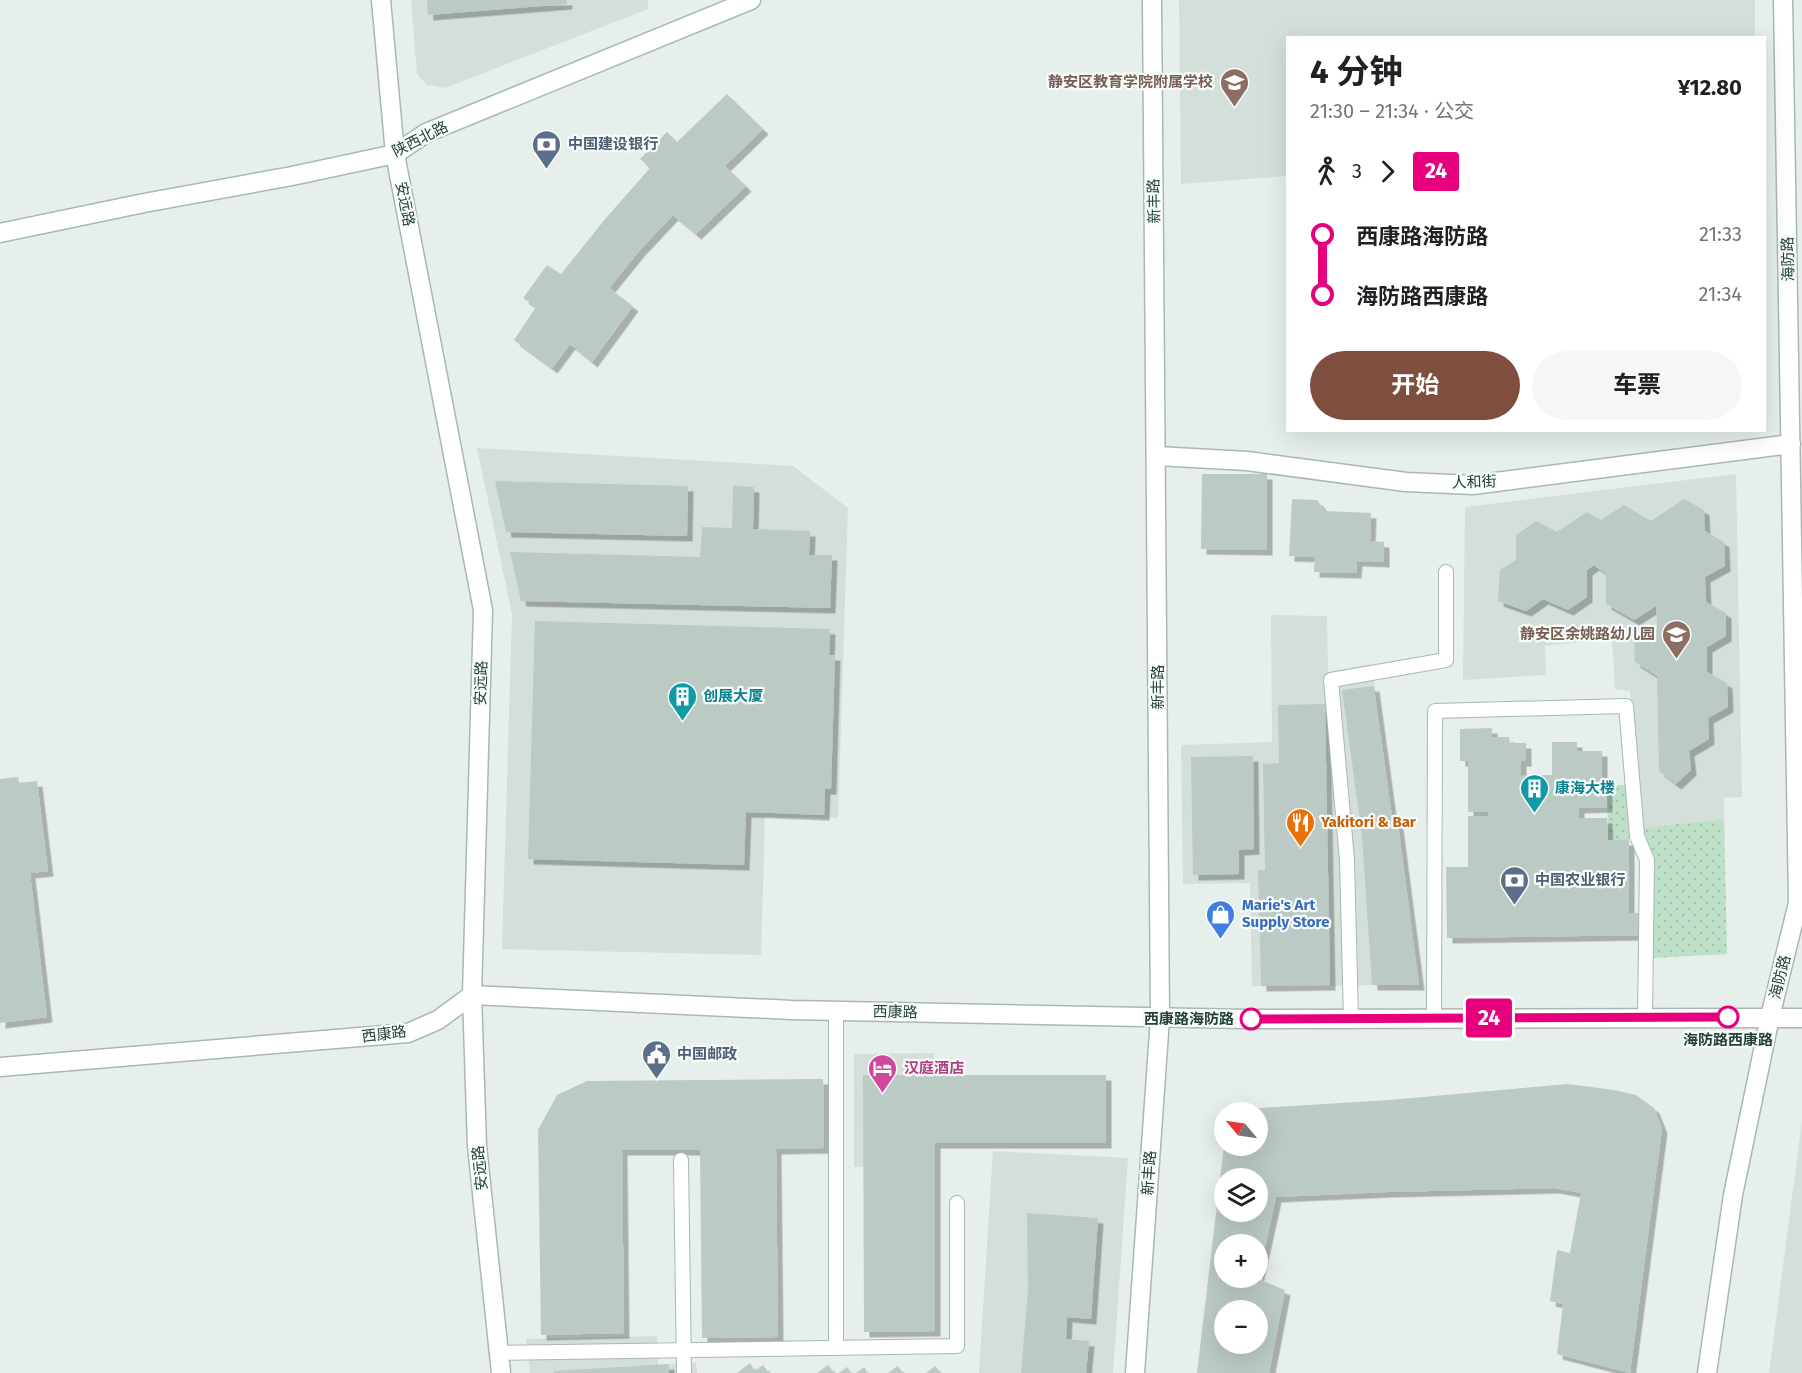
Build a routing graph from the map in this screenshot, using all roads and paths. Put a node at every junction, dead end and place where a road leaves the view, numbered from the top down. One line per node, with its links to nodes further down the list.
1 (381, 0): 5 (street, 安远路)
2 (751, 0): 5 (street, 陕西北路)
3 (1152, 0): 8 (street, 新丰路)
4 (1783, 0): 7 (street, 海防路)
5 (395, 154): 6 (street, 陕西北路); 10 (street, 安远路)
6 (0, 233)
7 (1791, 444): 8 (street, 人和街); 14 (street, 海防路)
8 (1157, 456): 12 (street, 新丰路)
9 (1446, 572): 17 (lane)
10 (472, 995): 11 (street, 西康路); 18 (street, 西康路); 23 (street, 安远路)
11 (836, 1011): 12 (street, 西康路); 21 (lane)
12 (1160, 1017): 17 (street, 西康路); 26 (street, 新丰路)
13 (1645, 1017): 14 (street, 西康路); 15 (street, 西康路); 15 (lane)
14 (1770, 1017): 16 (street, 西康路); 27 (street, 海防路)
15 (1434, 1018): 17 (street, 西康路)
16 (1802, 1018)
17 (1351, 1019)
18 (0, 1067)
19 (681, 1160): 22 (lane)
20 (957, 1203): 21 (lane)
21 (836, 1348): 22 (lane)
22 (682, 1350): 23 (lane); 25 (lane)
23 (498, 1353): 24 (street, 安远路)
24 (501, 1373)
25 (684, 1373)
26 (1135, 1373)
27 (1707, 1373)

